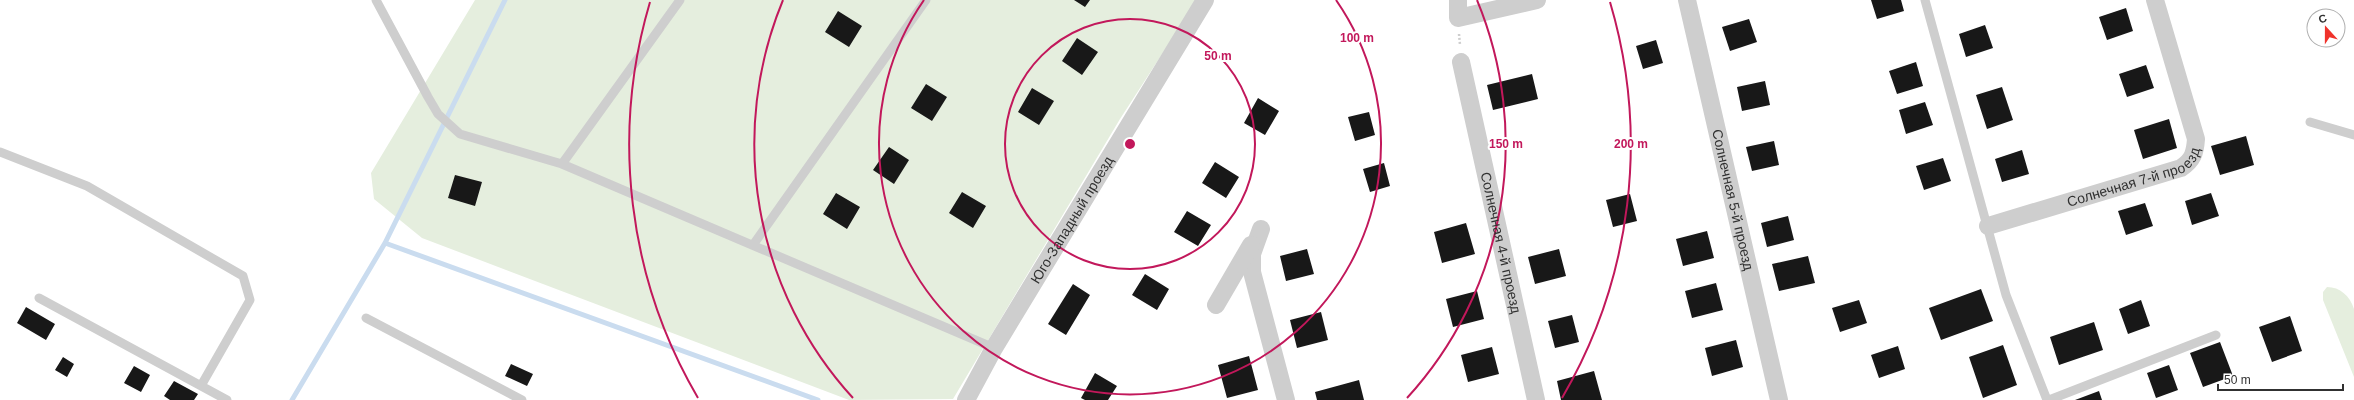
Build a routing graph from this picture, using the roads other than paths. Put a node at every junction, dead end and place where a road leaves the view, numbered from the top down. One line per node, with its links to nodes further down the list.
1 (376, 0): 14 (lane)
2 (680, 0): 14 (lane)
3 (926, 0): 16 (lane)
4 (1205, 0): 21 (street, Юго-Западный проезд)
5 (1537, 0): 9 (street)
6 (1687, 0): 28 (street, Солнечная 5-й проезд)
7 (1925, 0): 15 (lane)
8 (2155, 0): 15 (street, Солнечная 7-й проезд)
9 (1458, 9)
10 (1462, 62): 27 (street, Солнечная 4-й проезд)
11 (2310, 122): 12 (lane)
12 (2354, 136)
13 (0, 152): 22 (lane)
14 (562, 164): 16 (lane)
15 (1988, 226): 29 (lane)
16 (753, 245): 21 (lane)
17 (39, 298): 22 (lane)
18 (1216, 305): 26 (street)
19 (366, 318): 24 (lane)
20 (2216, 335): 29 (lane)
21 (994, 348): 25 (street, Юго-Западный проезд)
22 (202, 384): 23 (lane)
23 (227, 400)
24 (522, 400)
25 (966, 400)
26 (1286, 400)
27 (1536, 400)
28 (1779, 400)
29 (2048, 400)

